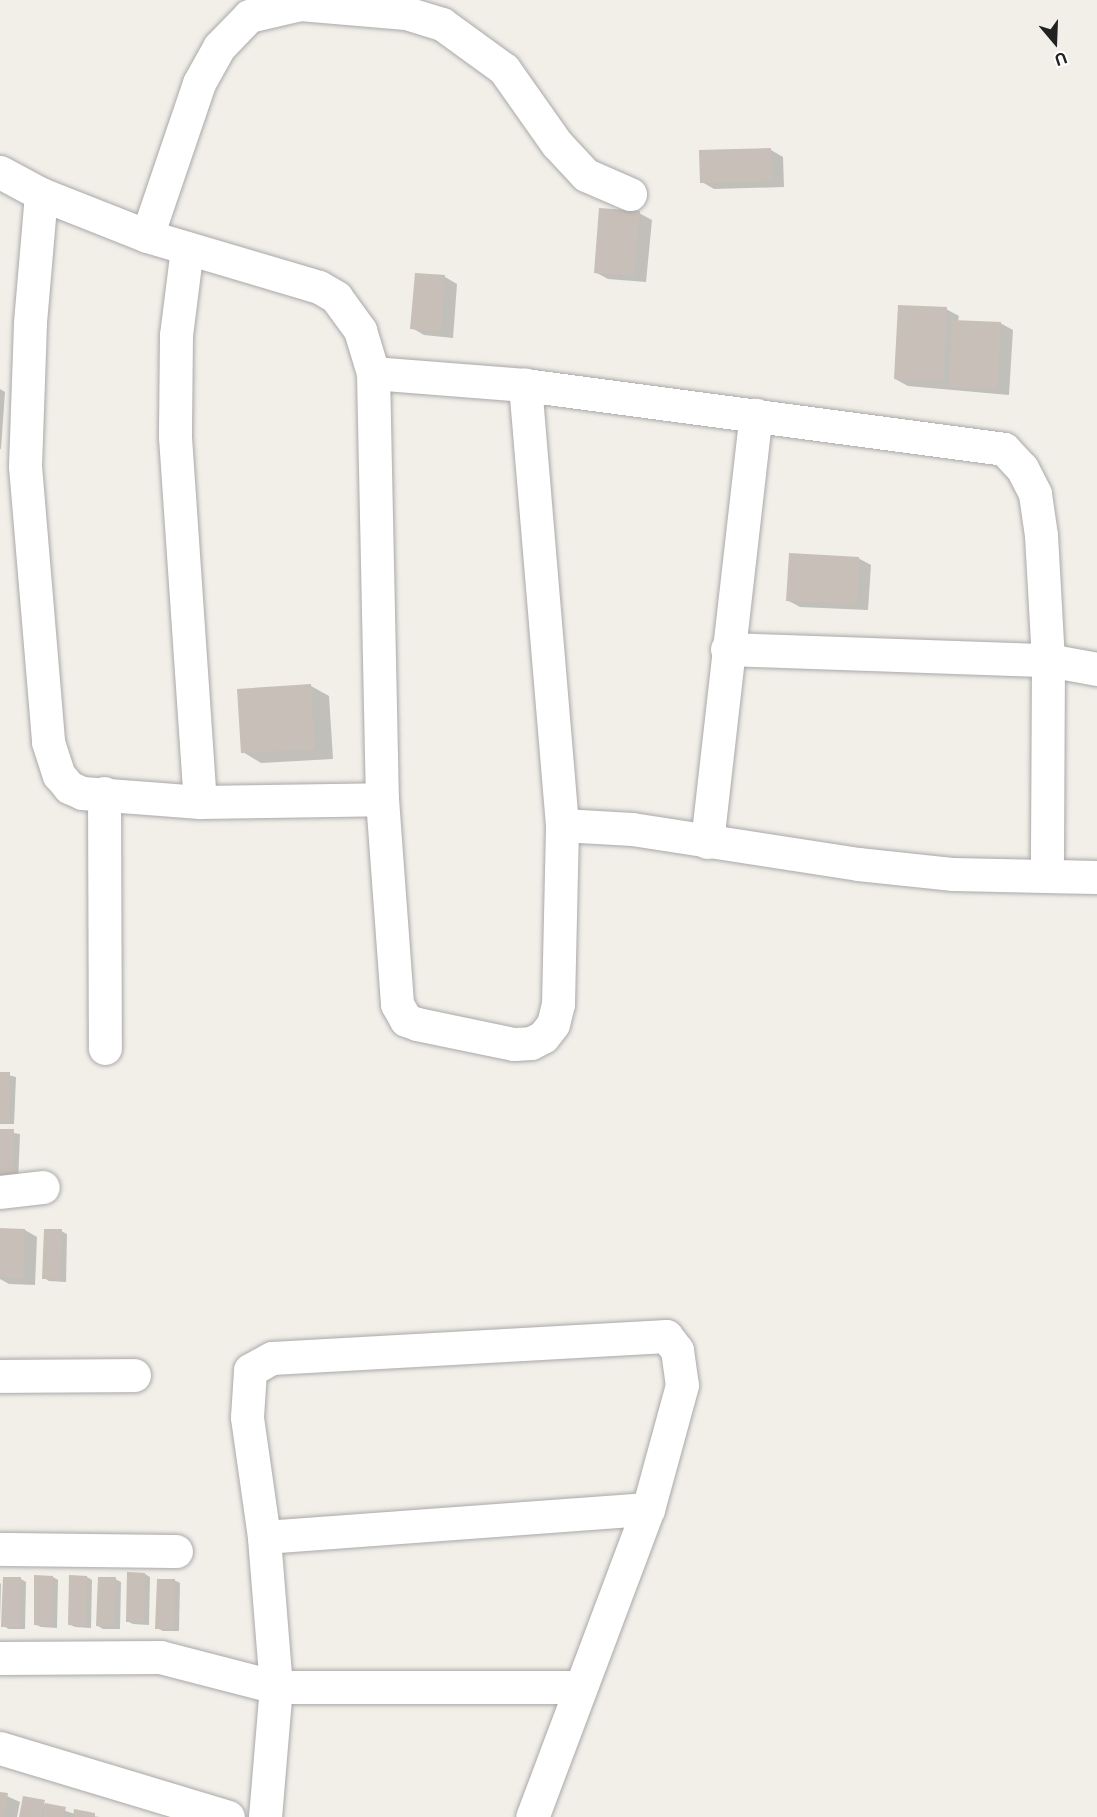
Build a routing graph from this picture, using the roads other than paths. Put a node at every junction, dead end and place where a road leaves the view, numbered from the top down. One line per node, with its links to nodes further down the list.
1 (0, 172): 2 (street)
2 (41, 194): 4 (street); 12 (street)
3 (630, 194): 4 (street)
4 (147, 236): 5 (street)
5 (187, 248): 6 (street); 14 (street)
6 (373, 373): 7 (street); 13 (street)
7 (525, 384): 8 (street); 15 (street)
8 (756, 415): 9 (street); 10 (street)
9 (727, 649): 10 (street); 16 (street)
10 (1048, 660): 11 (street); 17 (street)
11 (1097, 669)
12 (104, 793): 14 (street); 19 (street)
13 (382, 799): 14 (street); 15 (street)
14 (200, 802)
15 (562, 825): 16 (street)
16 (707, 842): 17 (street)
17 (1047, 875): 18 (street)
18 (1097, 877)
19 (105, 1048)
20 (43, 1187): 21 (street)
21 (0, 1192)
22 (134, 1375): 23 (street)
23 (0, 1376)
24 (648, 1509): 25 (street); 25 (street); 30 (street)
25 (264, 1537): 29 (street)
26 (0, 1550): 27 (street)
27 (176, 1551)
28 (0, 1658): 29 (street)
29 (276, 1687): 30 (street); 33 (street)
30 (578, 1687): 34 (street)
31 (0, 1748): 32 (street)
32 (228, 1817)
33 (265, 1817)
34 (531, 1817)

